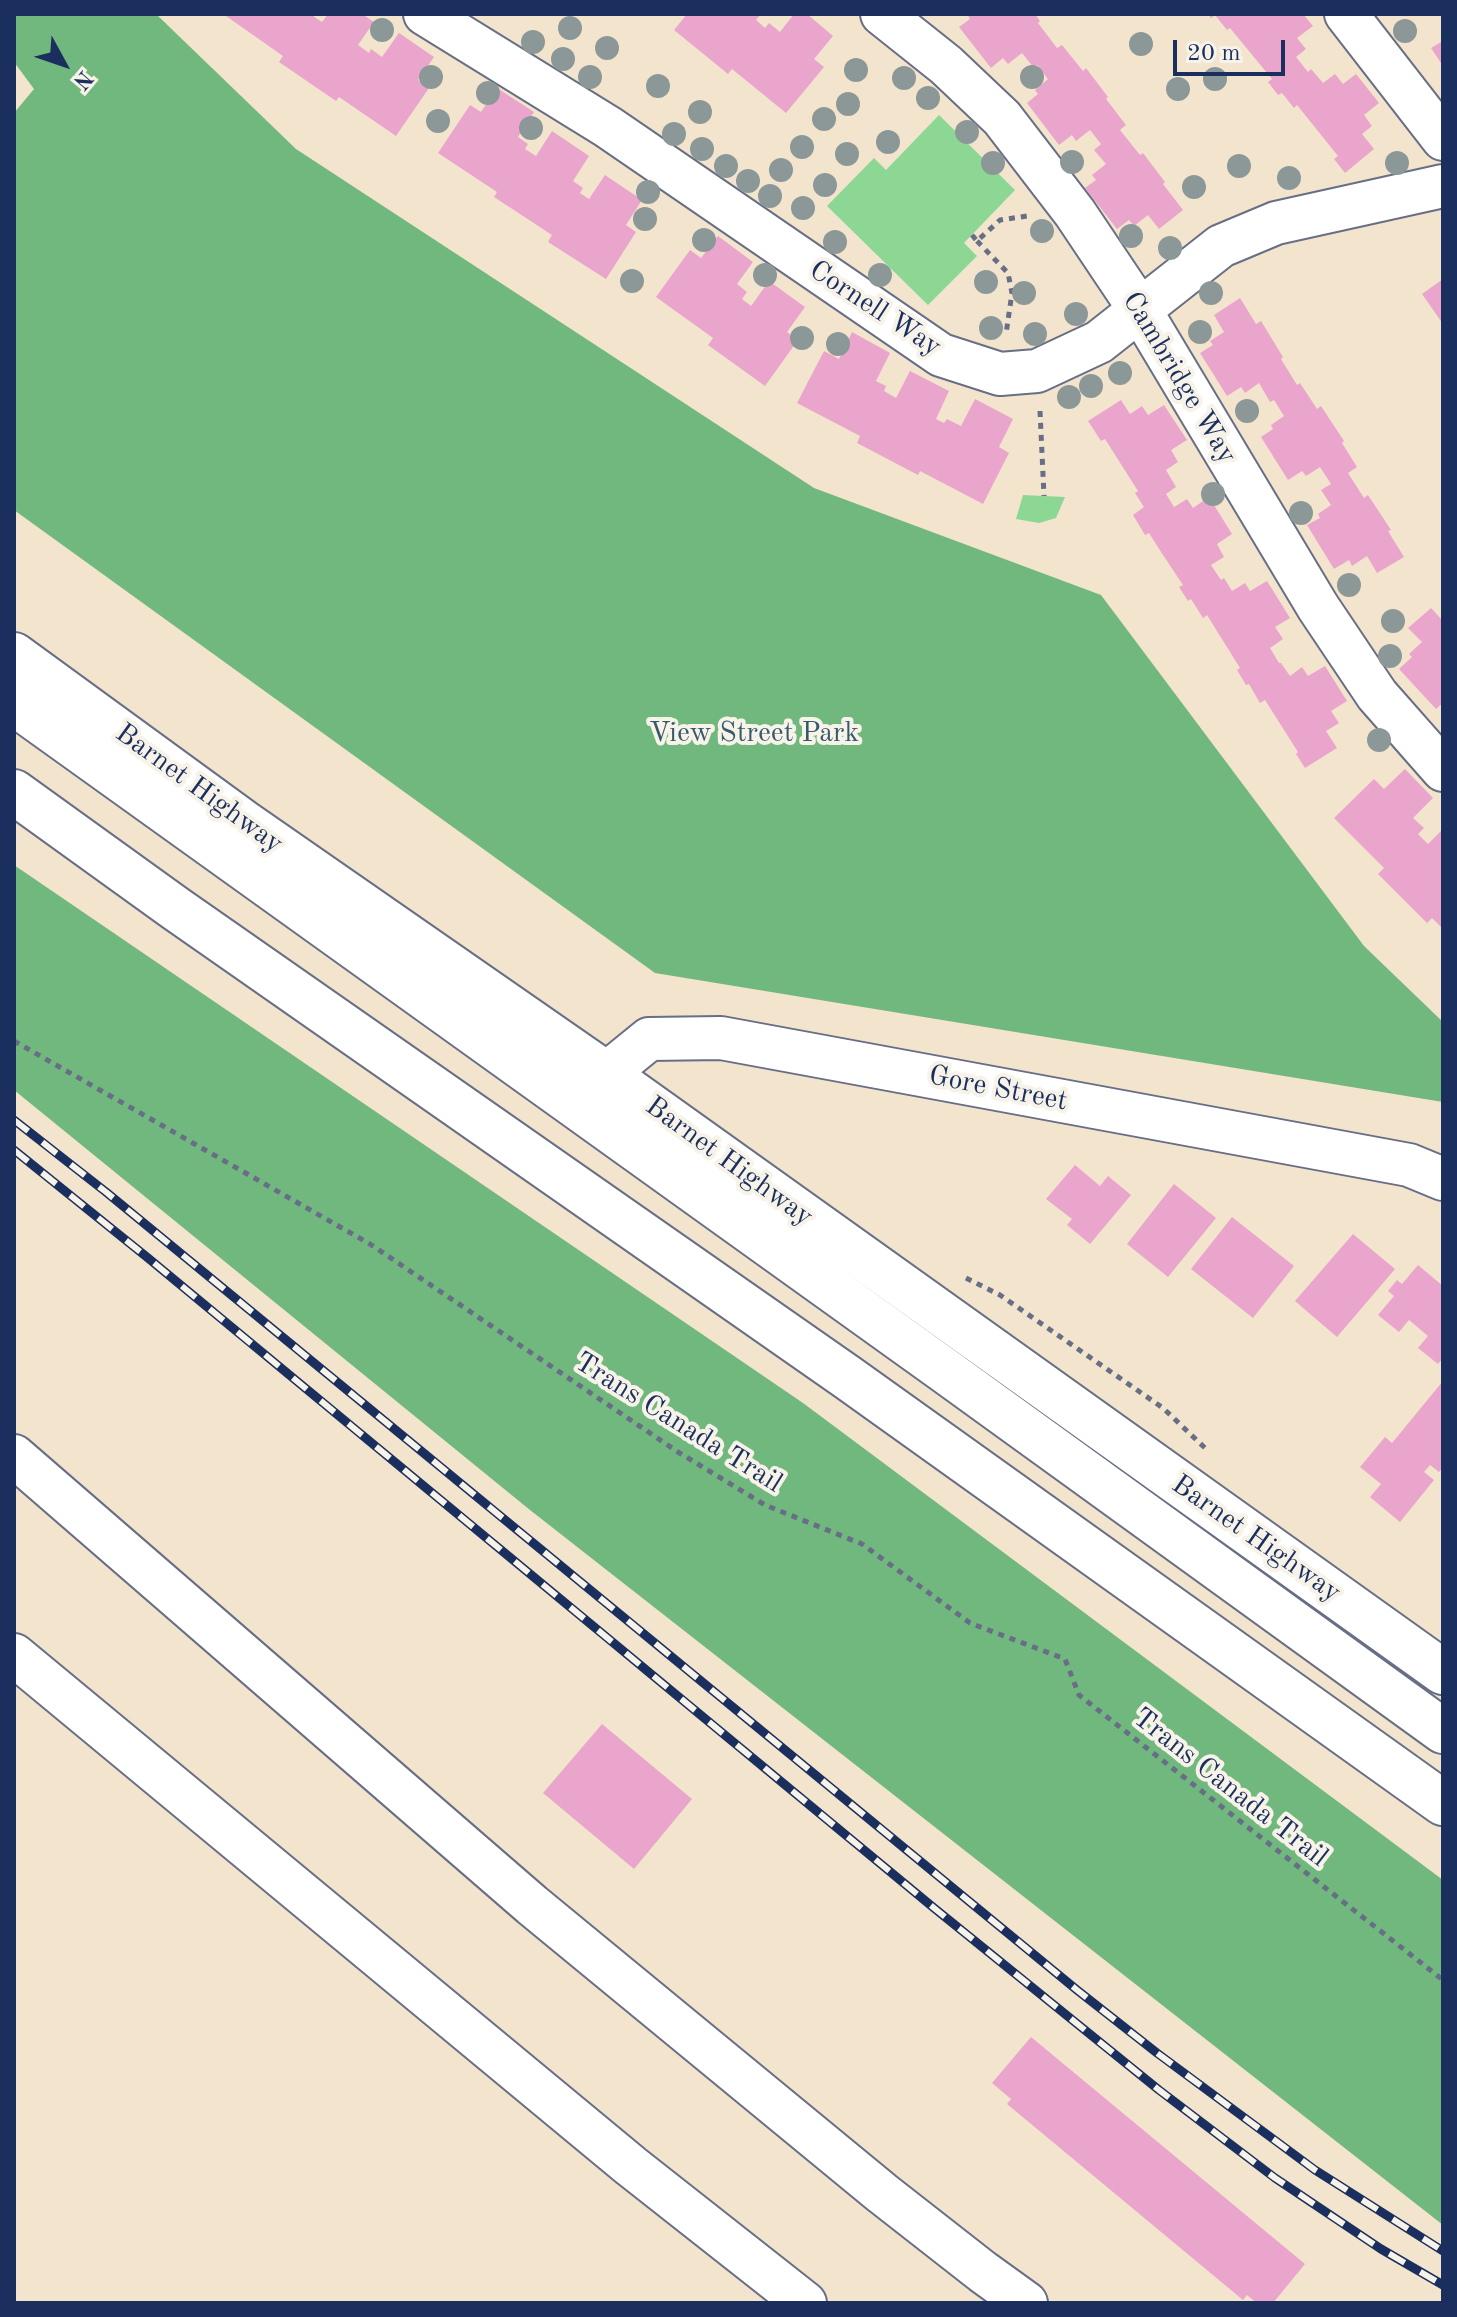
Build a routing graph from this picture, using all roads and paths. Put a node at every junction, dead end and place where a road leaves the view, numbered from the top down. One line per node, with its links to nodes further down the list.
1 (425, 14): 8 (street, Cornell Way)
2 (882, 14): 6 (street, Cambridge Way)
3 (1346, 14): 4 (street)
4 (1443, 139)
5 (1443, 186): 7 (street)
6 (1075, 213): 7 (street, Cambridge Way); 8 (path)
7 (1140, 310): 8 (street); 12 (street, Cambridge Way)
8 (1019, 372): 9 (path)
9 (1044, 496)
10 (14, 655): 15 (main road, Barnet Highway)
11 (14, 703): 16 (main road)
12 (1443, 770)
13 (14, 792): 22 (main road)
14 (14, 1041): 23 (path, Trans Canada Trail)
15 (606, 1074): 16 (street, Gore Street); 17 (street, Gore Street); 20 (main road, Barnet Highway)
16 (578, 1109): 21 (main road)
17 (1443, 1179)
18 (14, 1456): 25 (street)
19 (14, 1655): 24 (street)
20 (1443, 1672)
21 (1443, 1731)
22 (1443, 1803)
23 (1443, 1980)
24 (805, 2303)
25 (1026, 2303)

